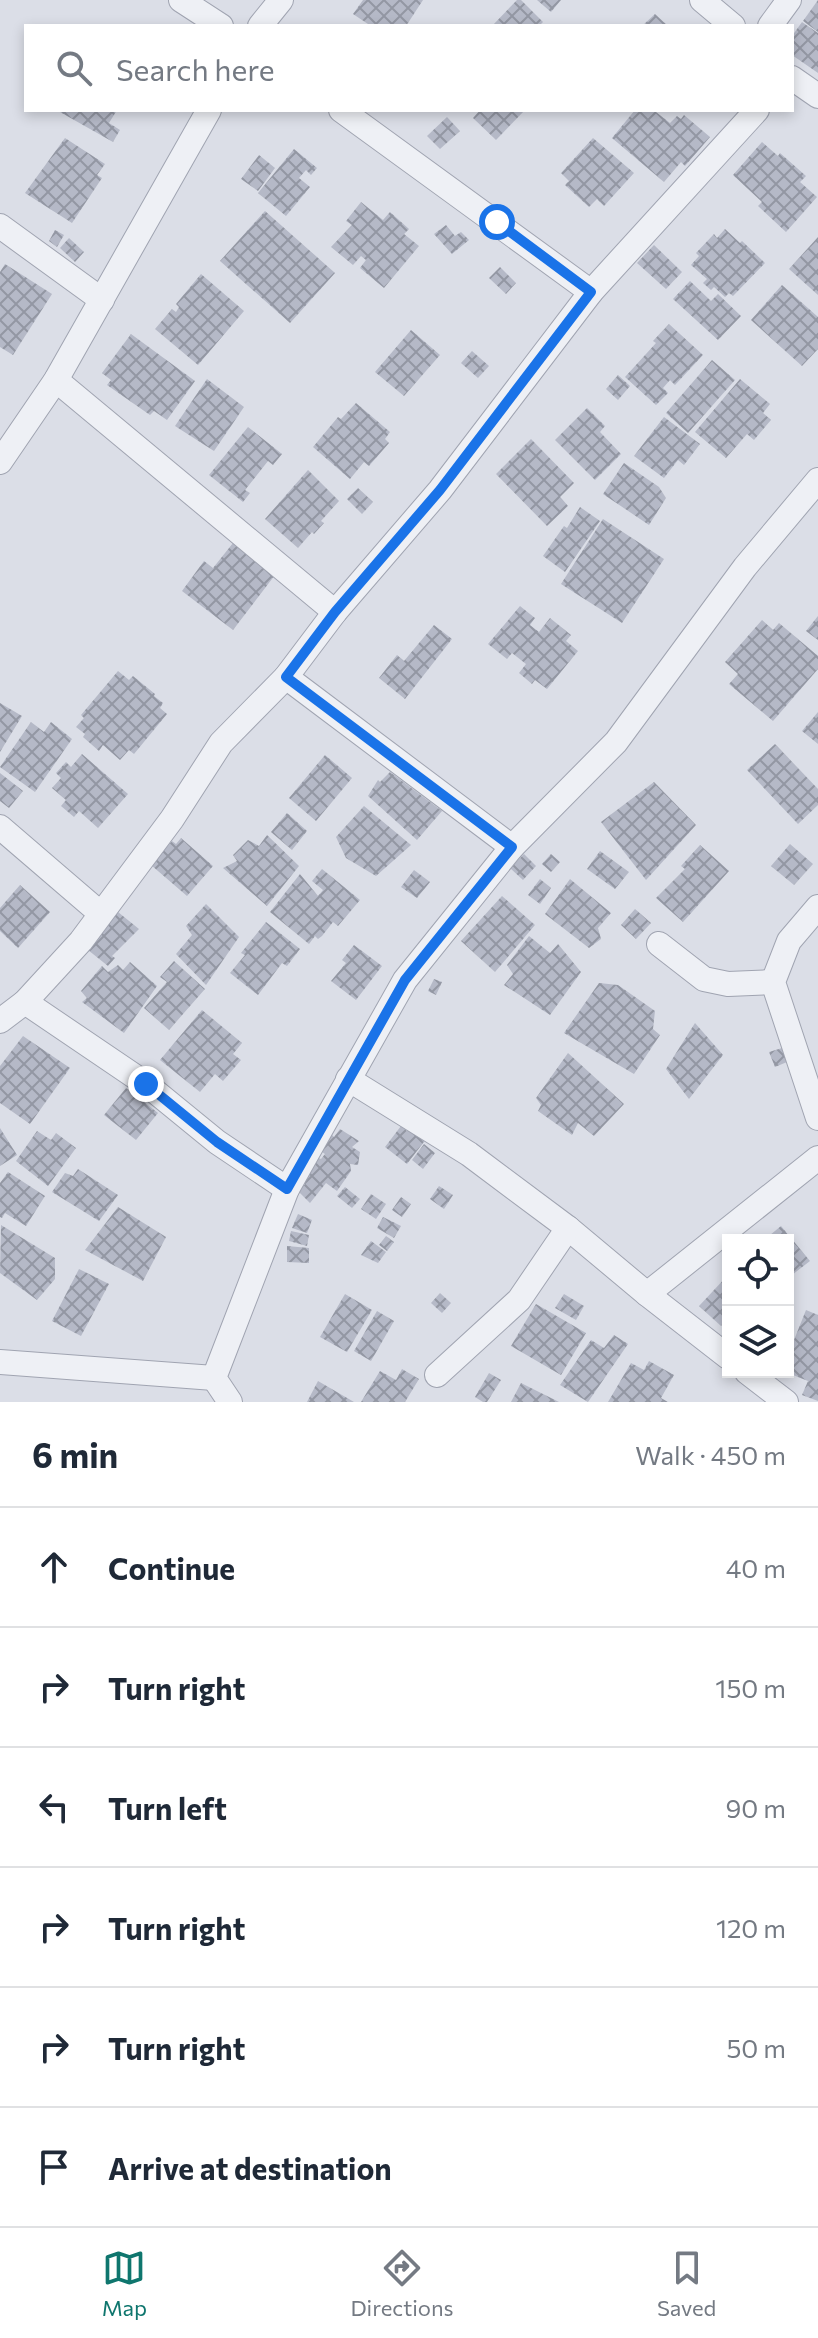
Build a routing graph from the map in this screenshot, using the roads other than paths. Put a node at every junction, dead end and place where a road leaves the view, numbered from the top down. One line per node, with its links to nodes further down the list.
1 (181, 0): 5 (street)
2 (281, 0): 6 (street)
3 (702, 0): 7 (street)
4 (789, 0): 8 (street)
5 (218, 24)
6 (262, 24)
7 (731, 24)
8 (771, 24)
9 (794, 79): 10 (street)
10 (818, 96)
11 (208, 112): 16 (street)
12 (344, 112): 15 (street)
13 (755, 112): 15 (street)
14 (0, 226): 16 (street)
15 (591, 292): 20 (street)
16 (102, 300): 17 (street)
17 (56, 380): 18 (street); 20 (street)
18 (0, 462)
19 (818, 480): 23 (street)
20 (335, 612): 21 (street)
21 (286, 677): 23 (street); 25 (street)
22 (0, 827): 25 (street)
23 (512, 847): 30 (street)
24 (818, 907): 27 (street)
25 (100, 913): 28 (street)
26 (659, 944): 27 (street)
27 (773, 982): 31 (street)
28 (25, 1002): 29 (street); 33 (street)
29 (0, 1021)
30 (348, 1079): 33 (street); 34 (street)
31 (818, 1118)
32 (818, 1158): 35 (street)
33 (287, 1189): 39 (street)
34 (568, 1228): 35 (street); 38 (street)
35 (647, 1294): 36 (street)
36 (722, 1352)
37 (0, 1362): 39 (street)
38 (437, 1375)
39 (214, 1378): 41 (street)
40 (755, 1378): 42 (street)
41 (230, 1402)
42 (786, 1402)

